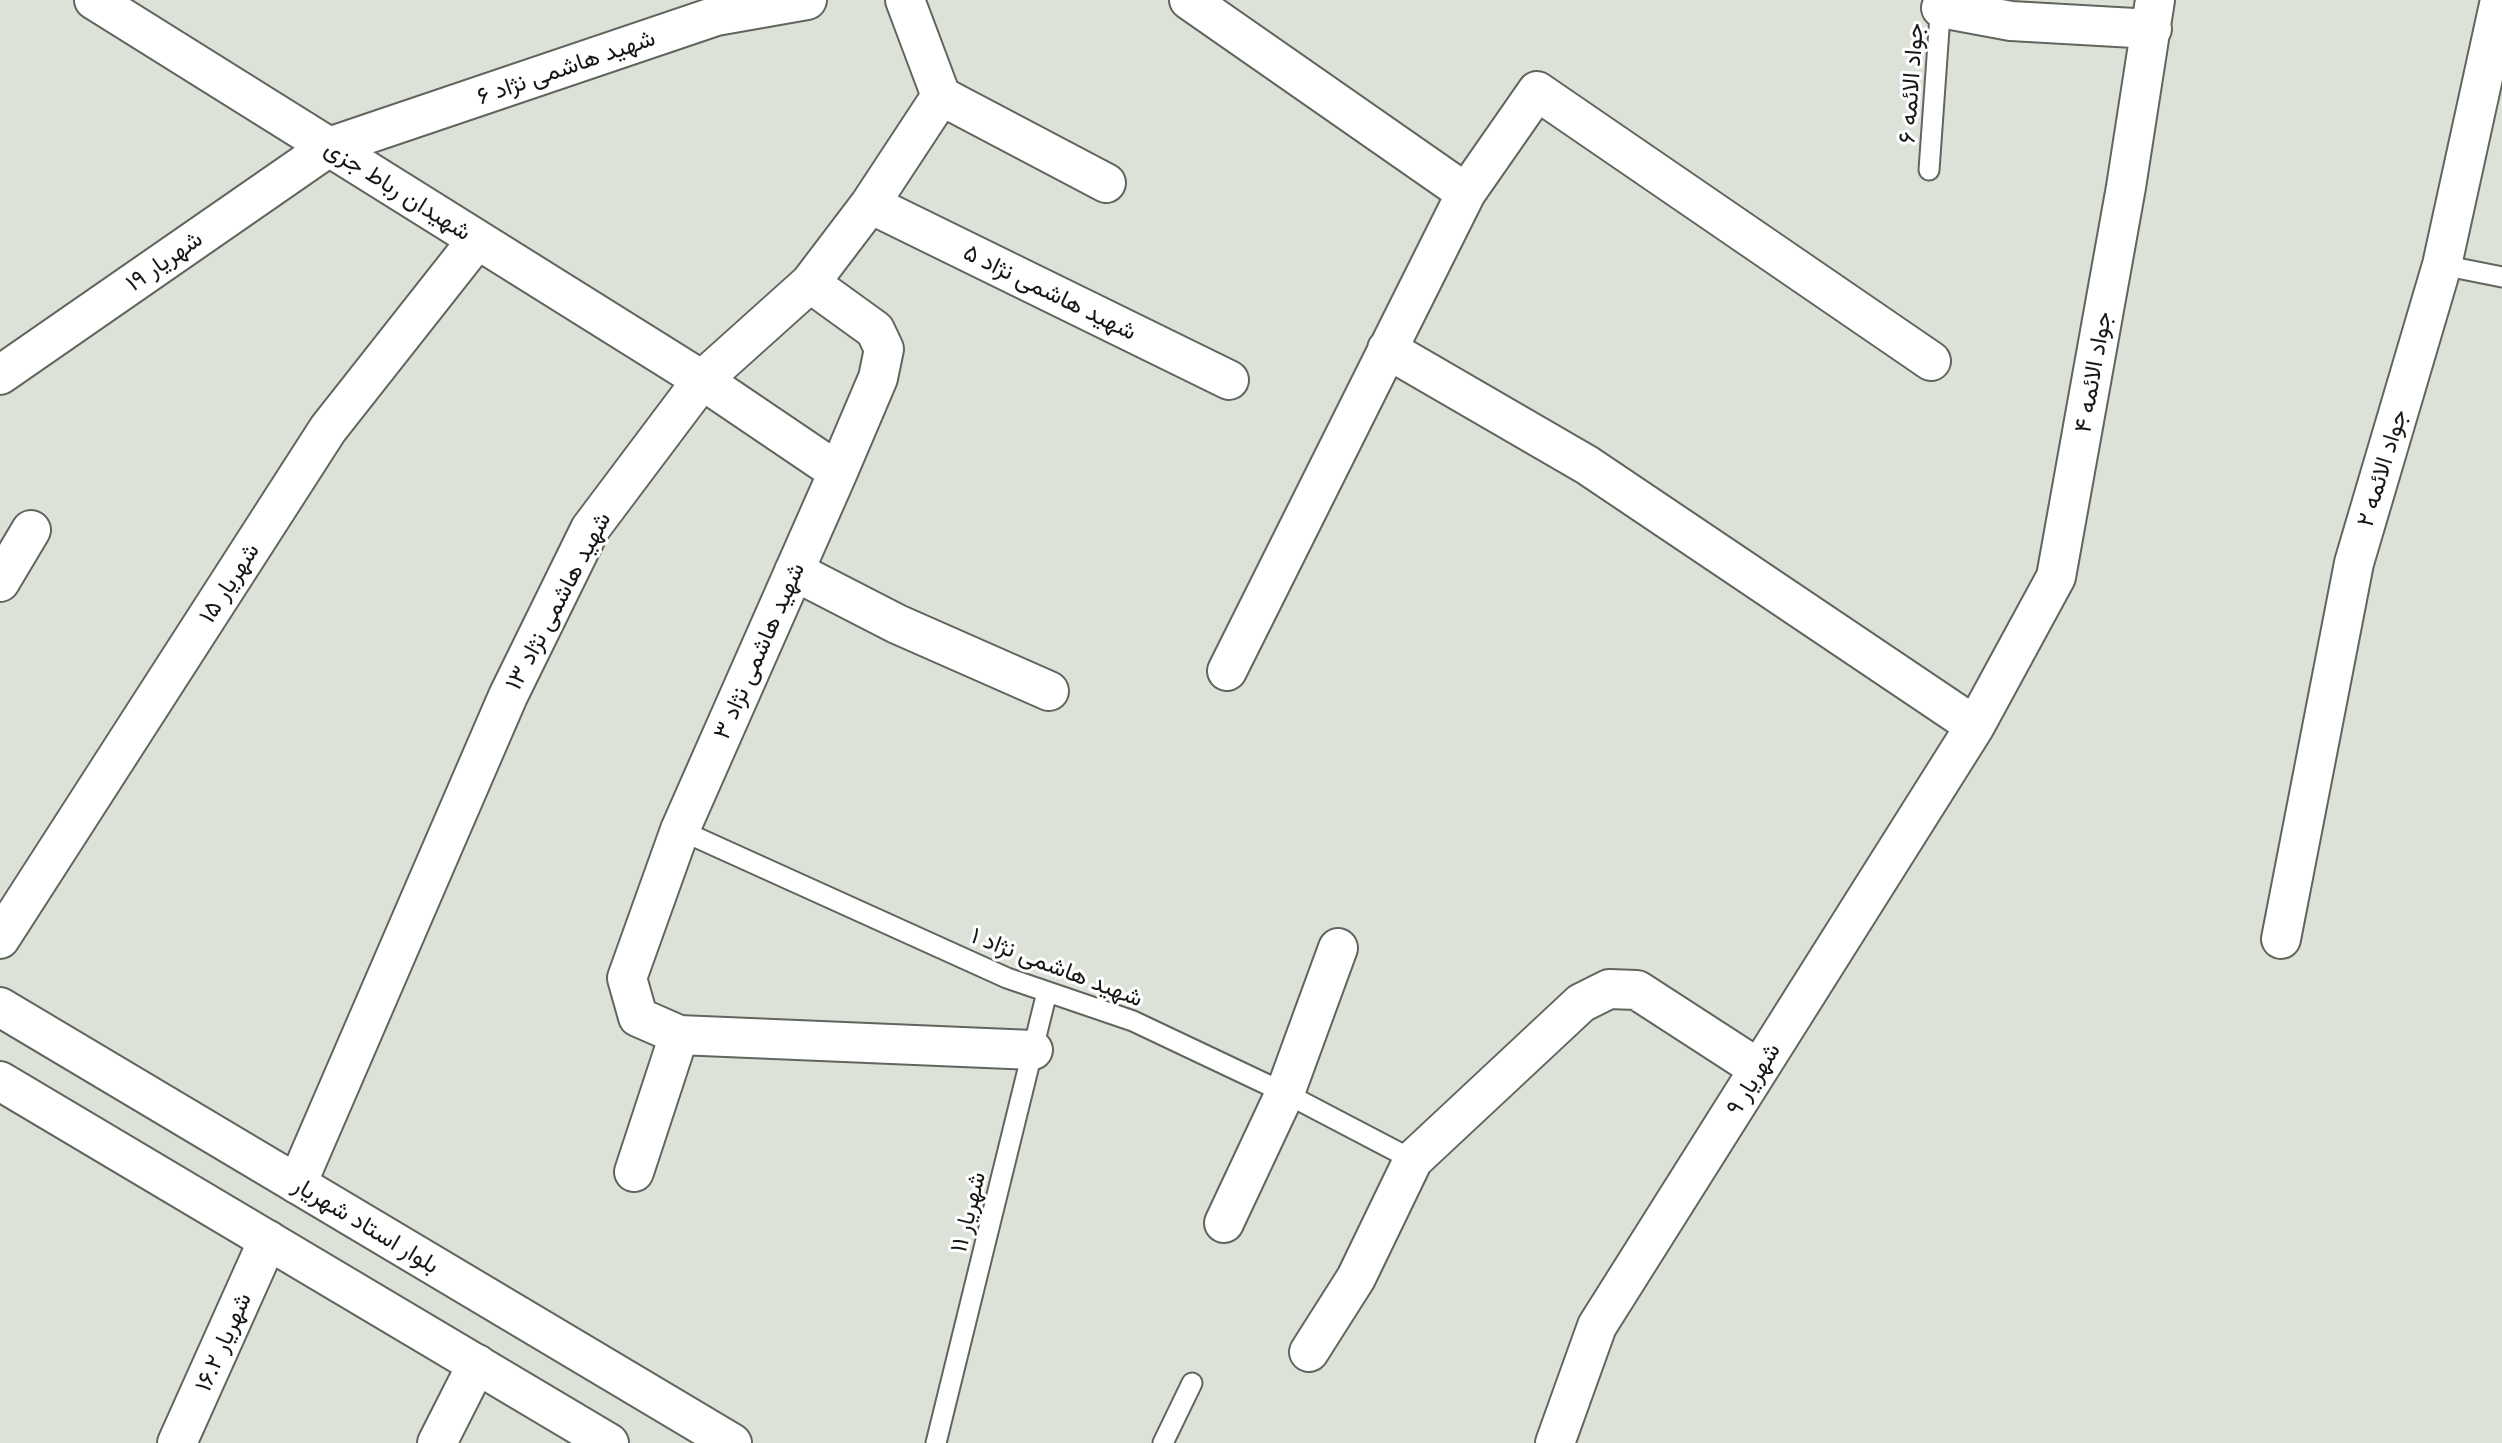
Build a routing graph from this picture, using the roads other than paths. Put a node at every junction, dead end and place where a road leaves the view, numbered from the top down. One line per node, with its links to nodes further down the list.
1 (94, 0): 9 (street, شهیدان رباط جزی)
2 (807, 0): 9 (street, شهید هاشمی نژاد ۶)
3 (905, 0): 8 (street)
4 (1189, 0): 12 (street)
5 (2500, 0): 15 (street, جواد الائمه ۲)
6 (1941, 4): 7 (street); 10 (lane, جواد الائمه ۶)
7 (2154, 14): 29 (street, جواد الائمه ۴)
8 (941, 96): 11 (street); 13 (street, شهید هاشمی نژاد ۱۳)
9 (329, 147): 14 (street, شهیدان رباط جزی); 20 (street, شهریار ۱۹)
10 (1929, 170)
11 (1106, 183)
12 (1466, 193): 18 (street); 19 (street)
13 (870, 204): 17 (street, شهید هاشمی نژاد ۱۳); 22 (street, شهید هاشمی نژاد ۵)
14 (477, 240): 21 (street, شهیدان رباط جزی); 31 (street, شهریار ۱۵)
15 (2442, 265): 16 (lane); 32 (street, جواد الائمه ۲)
16 (2502, 277)
17 (810, 283): 21 (street, شهید هاشمی نژاد ۱۳); 23 (street, شهید هاشمی نژاد ۳)
18 (1388, 349): 27 (street); 29 (street)
19 (1931, 361)
20 (0, 375)
21 (702, 380): 23 (street); 43 (street, شهید هاشمی نژاد ۱۳)
22 (1229, 380)
23 (838, 472): 25 (street, شهید هاشمی نژاد ۳)
24 (31, 530): 26 (street)
25 (794, 571): 28 (street); 30 (street, شهید هاشمی نژاد ۳)
26 (0, 582)
27 (1227, 671)
28 (1049, 691)
29 (1975, 726): 38 (street, شهریار ۹)
30 (680, 830): 34 (lane, شهید هاشمی نژاد ۱); 36 (street, شهید هاشمی نژاد ۳)
31 (0, 939)
32 (2281, 939)
33 (1338, 948): 40 (street)
34 (1046, 992): 37 (lane, شهریار ۱۱); 40 (lane, شهید هاشمی نژاد ۱)
35 (0, 1007): 43 (street, بلوار استاد شهریار)
36 (679, 1034): 37 (street); 42 (street)
37 (1033, 1050): 53 (lane, شهریار ۱۱)
38 (1759, 1069): 41 (street); 55 (street, شهریار ۹)
39 (0, 1081): 45 (street)
40 (1285, 1093): 41 (lane, شهید هاشمی نژاد ۱); 44 (street)
41 (1413, 1160): 46 (street)
42 (634, 1172)
43 (297, 1184): 52 (street, بلوار استاد شهریار)
44 (1224, 1223)
45 (268, 1240): 47 (street); 49 (street, شهریار ۱۶.۲)
46 (1309, 1352)
47 (477, 1364): 50 (street); 51 (street)
48 (1192, 1383): 54 (lane)
49 (177, 1443)
50 (437, 1443)
51 (609, 1443)
52 (732, 1443)
53 (936, 1443)
54 (1163, 1443)
55 (1555, 1443)

